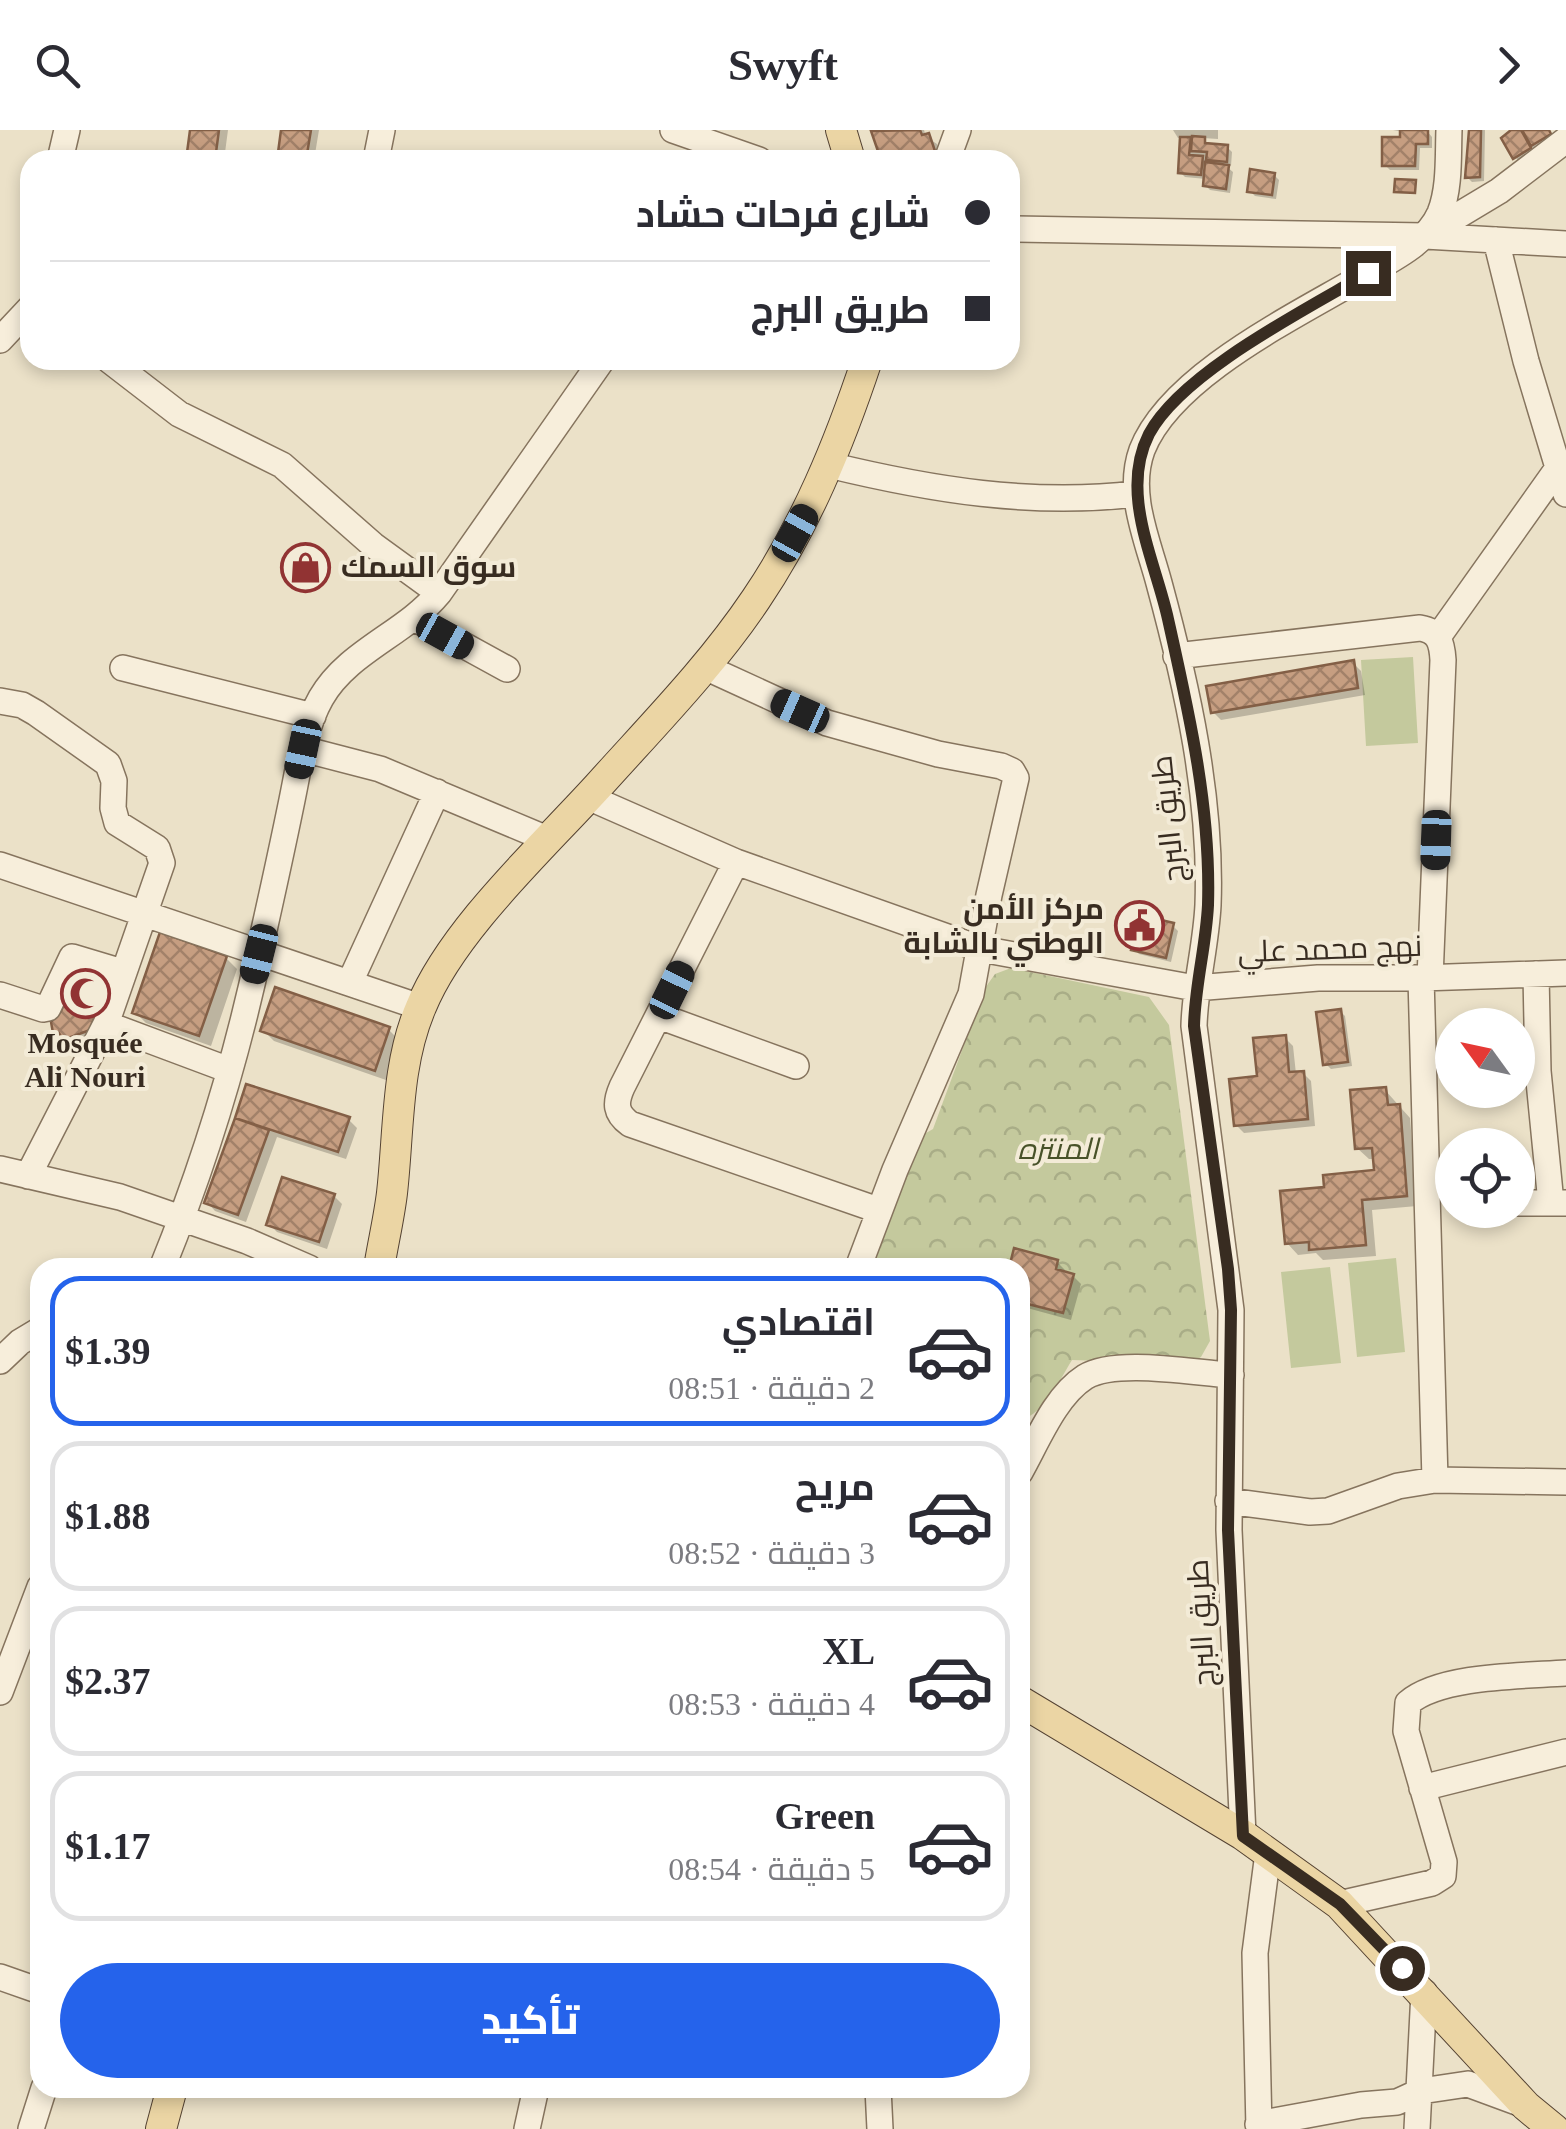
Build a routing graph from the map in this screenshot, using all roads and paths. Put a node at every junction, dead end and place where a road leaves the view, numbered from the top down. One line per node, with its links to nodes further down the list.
1 (674, 130): 4 (street)
2 (1450, 130): 6 (street)
3 (1566, 140): 6 (street, طريق البرج)
4 (740, 150)
5 (1020, 229): 6 (street)
6 (1424, 236): 7 (street); 16 (street, طريق البرج)
7 (1496, 240): 8 (street); 15 (street)
8 (1566, 244)
9 (20, 319): 10 (street)
10 (0, 340)
11 (122, 370): 18 (street)
12 (595, 370): 18 (street)
13 (863, 370): 14 (main road)
14 (830, 465): 16 (street); 23 (main road)
15 (1558, 468): 17 (street); 20 (street)
16 (1136, 494): 21 (street, طريق البرج)
17 (1566, 494)
18 (439, 593): 19 (street)
19 (414, 618): 24 (street); 26 (street)
20 (1438, 637): 21 (street); 39 (street)
21 (1176, 656): 41 (street, طريق البرج)
22 (123, 668): 26 (street)
23 (706, 668): 29 (main road); 34 (street)
24 (507, 669)
25 (0, 700): 33 (street)
26 (313, 716): 27 (street)
27 (303, 749): 28 (street); 35 (street)
28 (438, 792): 30 (street); 40 (street)
29 (588, 798): 30 (main road); 31 (street, نهج محمد علي)
30 (547, 839): 43 (main road)
31 (736, 862): 34 (street, نهج محمد علي); 44 (street)
32 (0, 865): 33 (street)
33 (142, 915): 35 (street); 36 (street)
34 (981, 949): 41 (street, نهج محمد علي); 51 (street)
35 (259, 954): 40 (street); 47 (street)
36 (122, 972): 42 (street); 45 (street)
37 (1566, 973): 38 (street, نهج محمد علي)
38 (1536, 974): 39 (street, نهج محمد علي); 50 (street)
39 (1426, 978): 41 (street, نهج محمد علي); 61 (street)
40 (350, 982): 43 (street)
41 (1196, 988): 59 (street, طريق البرج)
42 (0, 994)
43 (420, 1008): 55 (main road)
44 (659, 1016): 46 (street); 51 (street)
45 (106, 1024): 47 (street); 49 (street)
46 (796, 1066)
47 (230, 1070): 52 (street)
48 (0, 1170): 49 (street)
49 (28, 1176): 52 (street)
50 (1558, 1203)
51 (878, 1210): 56 (street)
52 (182, 1218): 53 (street); 54 (street)
53 (166, 1258)
54 (284, 1258)
55 (381, 1258)
56 (861, 1258)
57 (30, 1336): 58 (street)
58 (0, 1361)
59 (1231, 1375): 60 (street); 63 (street, طريق البرج)
60 (1030, 1436)
61 (1435, 1480): 62 (street); 63 (street)
62 (1566, 1482)
63 (1228, 1501): 70 (street, طريق البرج)
64 (30, 1613): 66 (street)
65 (1566, 1673): 69 (street)
66 (0, 1692)
67 (1030, 1707): 70 (main road)
68 (1566, 1752): 69 (street)
69 (1422, 1788): 71 (street)
70 (1256, 1844): 71 (main road); 81 (street, طريق البرج)
71 (1340, 1904): 74 (main road)
72 (0, 1977): 73 (street)
73 (30, 1988)
74 (1424, 1992): 75 (street); 80 (main road)
75 (1421, 2092): 80 (street); 81 (street); 86 (street)
76 (41, 2098): 82 (street)
77 (169, 2098): 83 (main road)
78 (529, 2098): 84 (street)
79 (878, 2098): 85 (street)
80 (1526, 2106): 87 (main road)
81 (1258, 2126)
82 (31, 2129)
83 (161, 2129)
84 (527, 2129)
85 (880, 2129)
86 (1416, 2129)
87 (1554, 2129)

